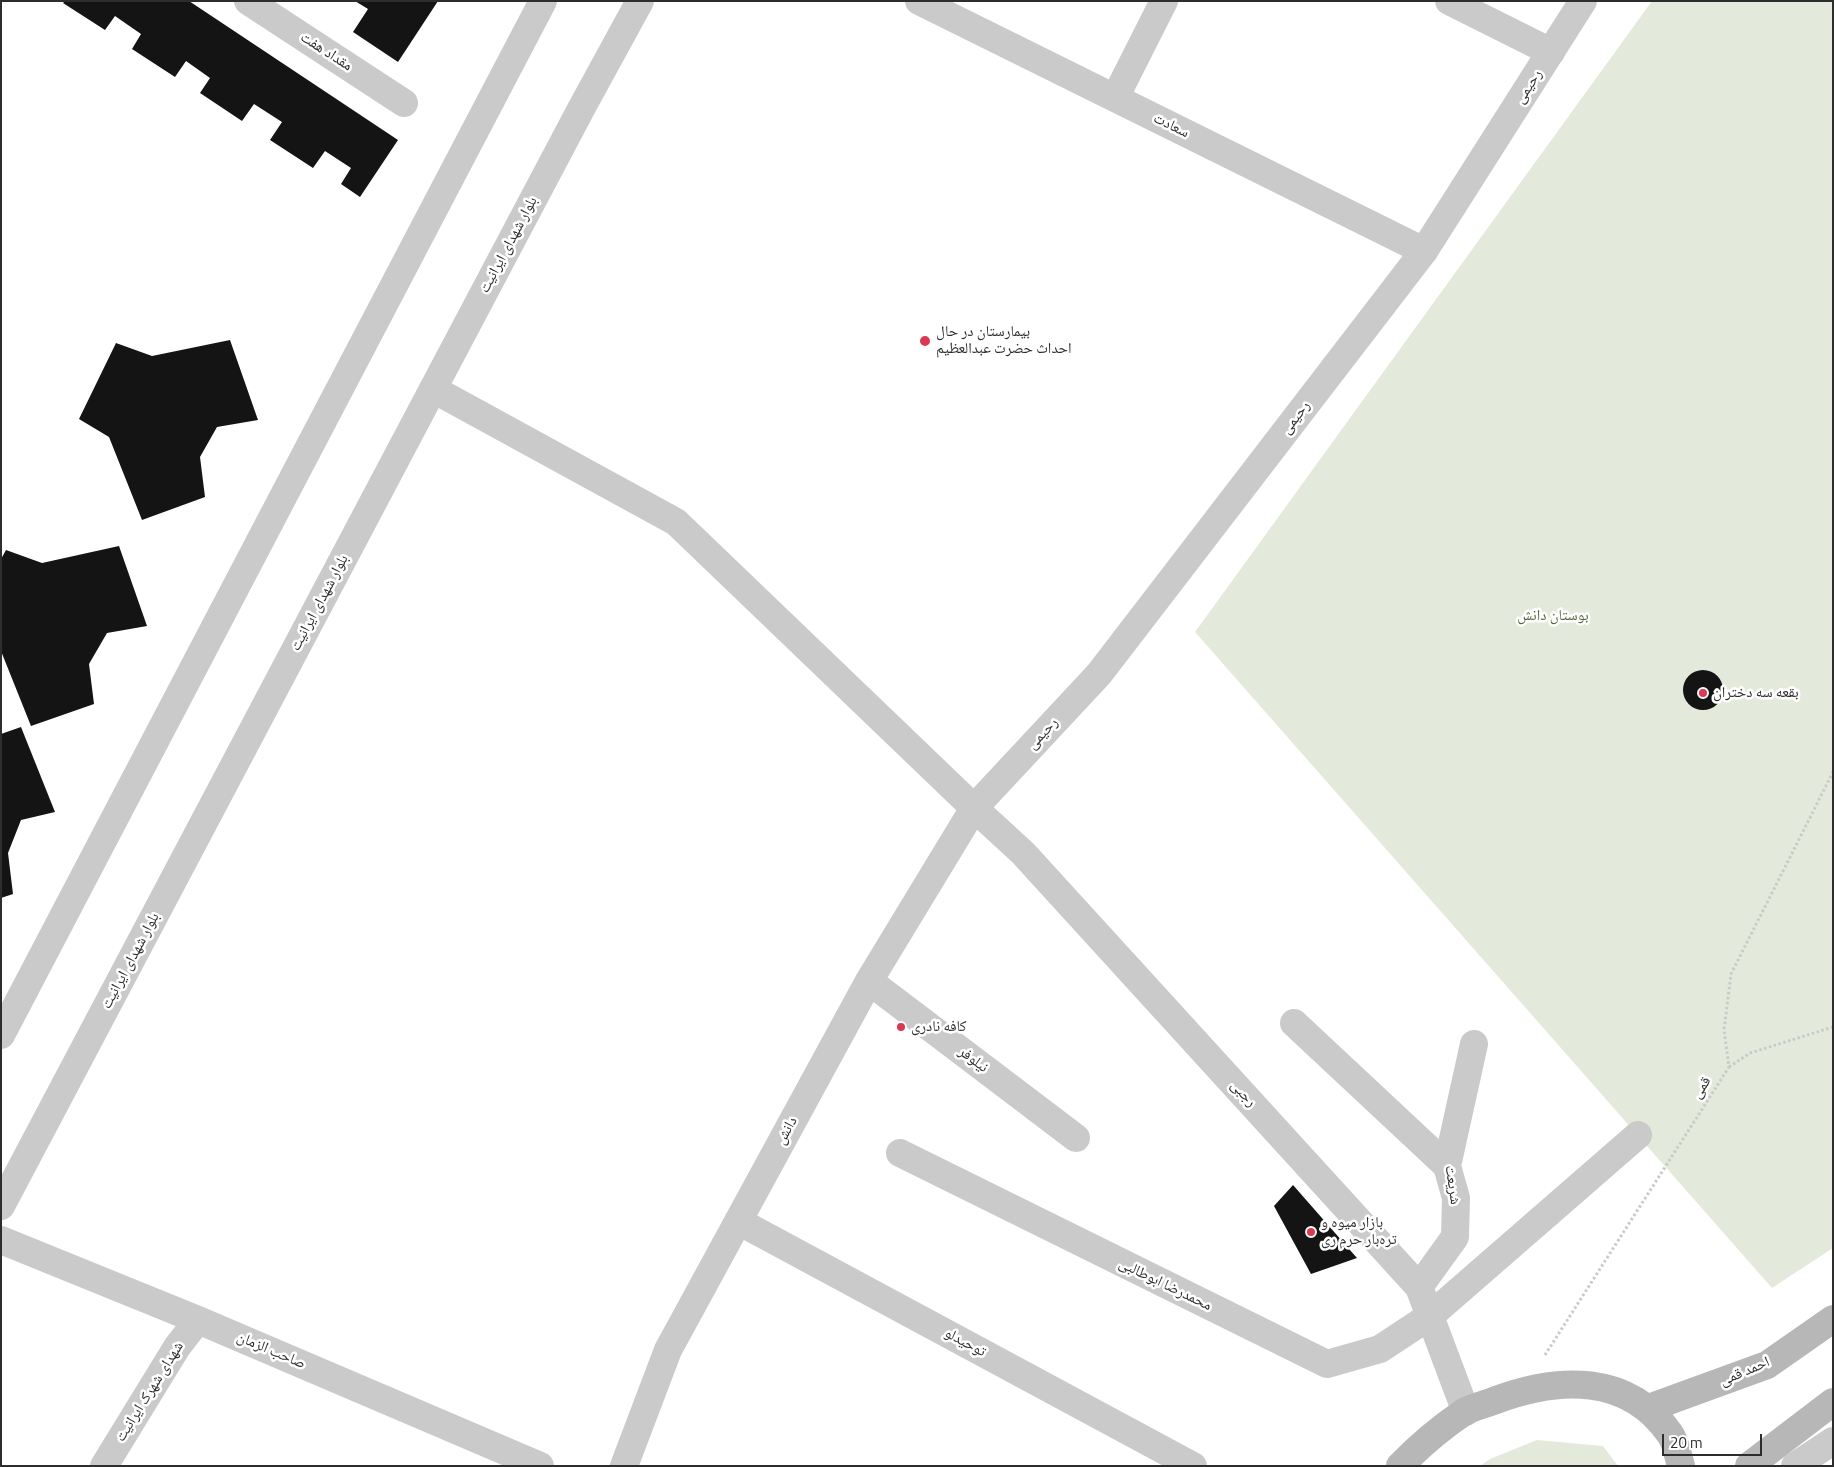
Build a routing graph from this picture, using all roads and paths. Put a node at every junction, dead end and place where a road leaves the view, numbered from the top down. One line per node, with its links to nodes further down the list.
1 (248, 1): 10 (street, مقداد هفت)
2 (543, 1): 18 (street)
3 (640, 1): 12 (street, بلوار شهدای ایرانیت)
4 (919, 1): 9 (street, سعادت)
5 (1164, 1): 9 (street)
6 (1449, 1): 8 (street)
7 (1583, 1): 8 (street, رحیمی)
8 (1551, 52): 11 (street, رحیمی)
9 (1115, 98): 11 (street, سعادت)
10 (404, 103)
11 (1424, 250): 14 (street, رحیمی)
12 (433, 389): 14 (street, رجبی); 25 (street, بلوار شهدای ایرانیت)
13 (1833, 772): 20 (path, قمی)
14 (974, 808): 15 (street, دانش); 28 (street, رجبی)
15 (869, 981): 22 (street, نیلوفر); 26 (street, دانش)
16 (1294, 1022): 24 (street)
17 (1833, 1027): 20 (path)
18 (1, 1035)
19 (1474, 1044): 24 (street, شریعت)
20 (1729, 1067): 32 (path, قمی)
21 (1638, 1135): 29 (street, محمدرضا ابوطالبی)
22 (1076, 1138)
23 (900, 1153): 29 (street, محمدرضا ابوطالبی)
24 (1447, 1166): 28 (street, شریعت)
25 (1, 1206)
26 (738, 1221): 39 (street, دانش); 40 (street, توحیدلو)
27 (1, 1240): 31 (street, صاحب الزمان)
28 (1419, 1287): 29 (street, رجبی)
29 (1430, 1316): 35 (street, رجبی)
30 (1833, 1319): 34 (main road, احمد قمی)
31 (198, 1320): 37 (street, شهدای شهرک ایرانیت); 38 (street, صاحب الزمان)
32 (1522, 1390): 34 (main road); 35 (main road)
33 (1833, 1402): 43 (main road)
34 (1649, 1408): 42 (main road)
35 (1466, 1412): 41 (main road)
36 (1833, 1441): 44 (street)
37 (104, 1466)
38 (540, 1466)
39 (624, 1466)
40 (1193, 1466)
41 (1400, 1466)
42 (1681, 1466)
43 (1749, 1466)
44 (1795, 1466)

